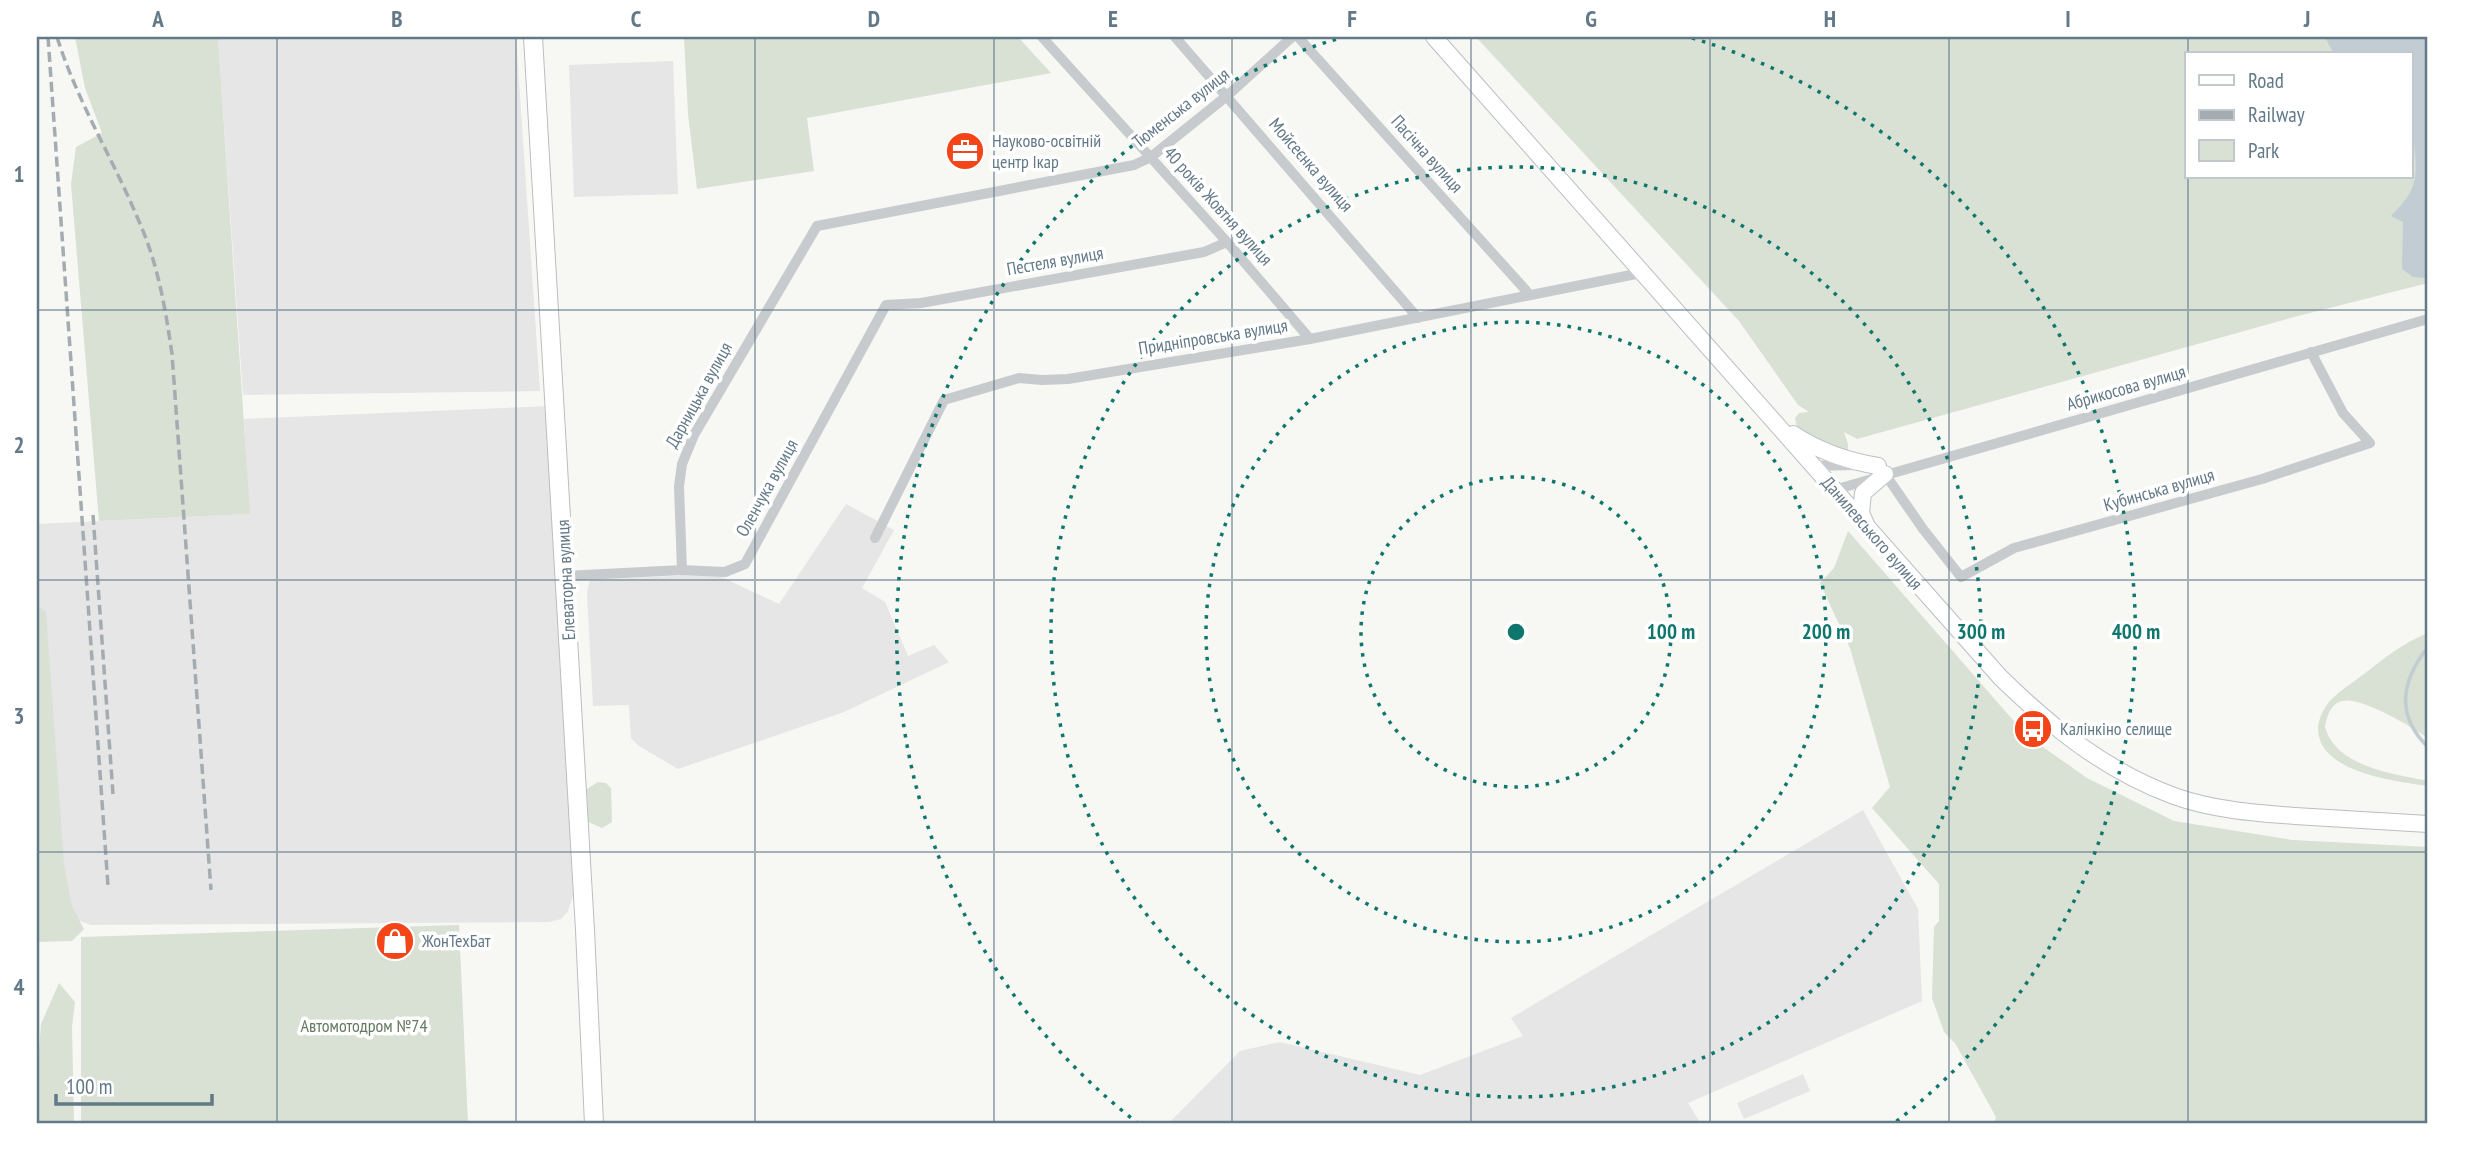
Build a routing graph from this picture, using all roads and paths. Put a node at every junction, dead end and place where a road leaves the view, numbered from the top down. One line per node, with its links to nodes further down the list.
1 (533, 37): 25 (main road, Елеваторна вулиця)
2 (1042, 37): 8 (street, 40 років Жовтня вулиця)
3 (1175, 37): 7 (street, Мойсеєнка вулиця)
4 (1292, 37): 7 (street, Тюменська вулиця)
5 (1298, 37): 12 (street, Пасічна вулиця)
6 (1434, 37): 11 (street, Данилевського вулиця)
7 (1228, 95): 8 (street, Тюменська вулиця); 14 (street, Мойсеєнка вулиця)
8 (1151, 157): 9 (street, 40 років Жовтня вулиця); 10 (street, Тюменська вулиця)
9 (1227, 242): 13 (street, Пестеля вулиця); 16 (street, 40 років Жовтня вулиця)
10 (802, 251): 24 (street, Дарницька вулиця)
11 (1641, 273): 12 (street, Придніпровська вулиця); 18 (street, Данилевського вулиця)
12 (1530, 295): 14 (street, Придніпровська вулиця)
13 (886, 305): 24 (street, Оленчука вулиця)
14 (1418, 317): 16 (street, Придніпровська вулиця)
15 (2428, 319): 17 (street, Абрикосова вулиця)
16 (1310, 338): 23 (street, Придніпровська вулиця)
17 (2311, 352): 20 (street, Абрикосова вулиця); 20 (street, Кубинська вулиця)
18 (1775, 422): 19 (street, Данилевського вулиця); 20 (street)
19 (1813, 466): 20 (street); 21 (street, Данилевського вулиця)
20 (1881, 470): 21 (street); 22 (street)
21 (1834, 490): 22 (street, Данилевського вулиця)
22 (1868, 530): 26 (street, Данилевського вулиця)
23 (875, 538)
24 (682, 570): 25 (street, Оленчука вулиця)
25 (565, 576): 27 (main road, Елеваторна вулиця)
26 (2428, 824)
27 (594, 1124)

